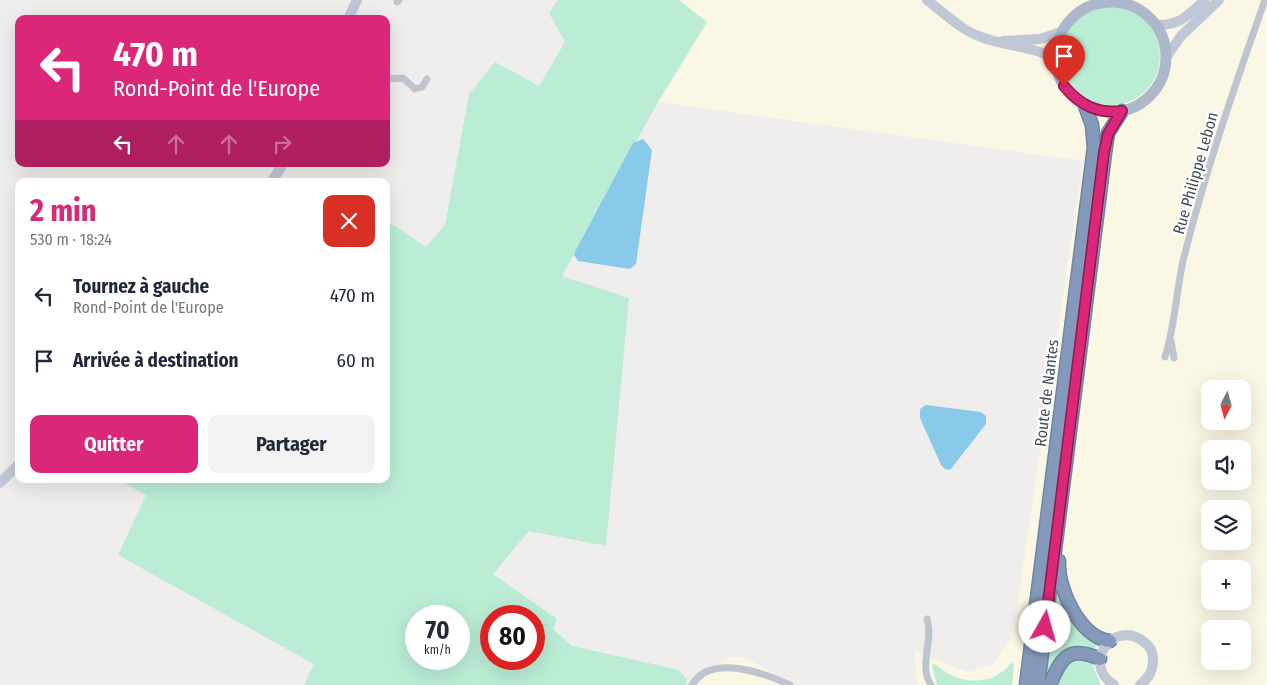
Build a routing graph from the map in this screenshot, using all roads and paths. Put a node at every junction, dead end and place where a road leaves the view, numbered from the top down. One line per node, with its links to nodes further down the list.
1 (357, 0): 8 (street)
2 (927, 0): 11 (street)
3 (1205, 0): 9 (street)
4 (1219, 0): 12 (street)
5 (1266, 0): 20 (street, Rue Philippe Lebon)
6 (1103, 1): 7 (main road); 10 (main road)
7 (1138, 4): 9 (main road)
8 (350, 15)
9 (1157, 25): 12 (main road)
10 (1061, 32): 11 (street); 13 (main road)
11 (996, 41): 13 (street)
12 (1166, 56): 17 (main road)
13 (1055, 59): 16 (main road)
14 (390, 79): 15 (street)
15 (427, 79)
16 (1085, 106): 17 (main road); 26 (highway, Route de Nantes)
17 (1122, 111): 25 (highway, Route de Nantes)
18 (281, 167): 19 (street)
19 (274, 178)
20 (1171, 340): 21 (street, Rue Philippe Lebon); 22 (street)
21 (1165, 357)
22 (1174, 358)
23 (15, 468): 24 (street)
24 (0, 483)
25 (1059, 514): 28 (highway); 37 (highway, Route de Nantes)
26 (1042, 550): 35 (highway); 36 (highway, Route de Nantes)
27 (927, 619): 34 (street)
28 (1110, 641): 29 (street); 30 (street)
29 (1100, 659): 31 (street); 38 (highway)
30 (1144, 683)
31 (1110, 684)
32 (692, 685): 33 (street)
33 (790, 685)
34 (931, 685)
35 (1018, 685)
36 (1026, 685)
37 (1038, 685)
38 (1050, 685)

